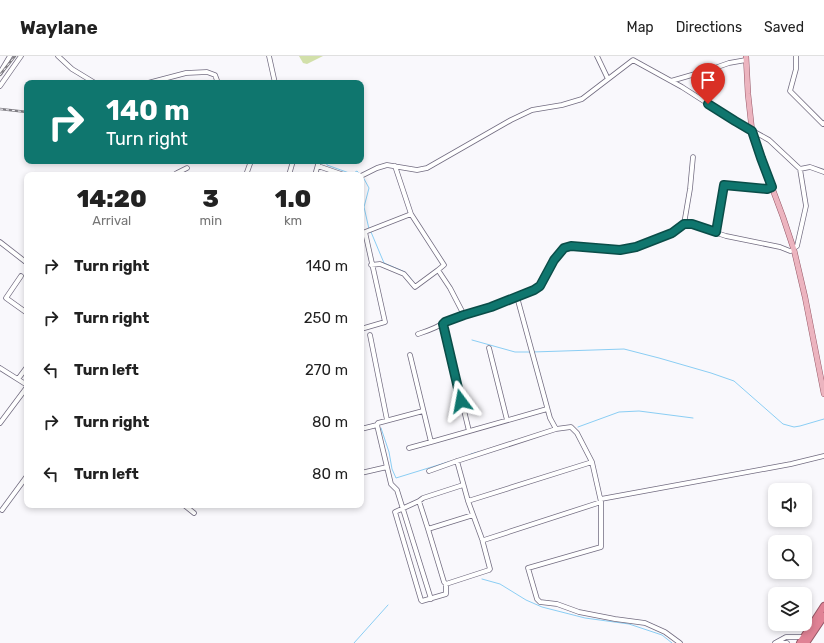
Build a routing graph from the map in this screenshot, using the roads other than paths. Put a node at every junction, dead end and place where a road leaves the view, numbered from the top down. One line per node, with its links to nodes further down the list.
1 (10, 56): 8 (street)
2 (21, 56): 15 (street)
3 (58, 56): 10 (street)
4 (269, 56): 13 (street)
5 (597, 56): 9 (street)
6 (796, 56): 16 (street)
7 (746, 58): 14 (street); 17 (main road)
8 (0, 73)
9 (608, 79): 14 (street); 20 (street)
10 (89, 80)
11 (159, 80): 12 (street)
12 (217, 80)
13 (274, 80)
14 (671, 81): 17 (street)
15 (0, 86)
16 (824, 123)
17 (752, 131): 22 (street); 28 (main road)
18 (693, 157): 30 (street)
19 (318, 166): 24 (street); 25 (street)
20 (395, 166): 27 (street); 29 (street)
21 (187, 168): 23 (street)
22 (800, 169): 26 (street); 33 (street)
23 (177, 172)
24 (316, 172)
25 (335, 172)
26 (824, 172)
27 (364, 174)
28 (772, 187): 31 (street); 33 (main road)
29 (412, 214): 35 (street); 36 (street)
30 (684, 224): 31 (street); 38 (street)
31 (716, 232): 33 (street)
32 (0, 242): 34 (street)
33 (794, 249): 52 (main road)
34 (24, 261)
35 (371, 264): 36 (street); 42 (street)
36 (438, 270): 40 (street)
37 (21, 276): 39 (street)
38 (517, 297): 40 (street); 53 (street)
39 (24, 311)
40 (464, 315): 41 (street)
41 (443, 324): 43 (street); 61 (street)
42 (364, 328)
43 (418, 334)
44 (370, 335): 55 (street)
45 (489, 348): 56 (street)
46 (410, 355): 54 (street)
47 (0, 368): 49 (street)
48 (24, 371): 49 (street)
49 (18, 379): 50 (street)
50 (24, 384)
51 (24, 390): 57 (street)
52 (824, 394)
53 (547, 409): 56 (street); 60 (street)
54 (423, 410): 55 (street); 62 (street)
55 (387, 420): 58 (street)
56 (507, 420): 61 (street)
57 (0, 423)
58 (378, 425): 59 (street); 67 (street)
59 (364, 428)
60 (556, 429): 65 (street); 66 (street)
61 (469, 431): 62 (street)
62 (431, 442): 63 (street)
63 (409, 448)
64 (824, 456): 74 (street)
65 (457, 461): 68 (street); 71 (street)
66 (592, 462): 73 (street); 74 (street)
67 (387, 466): 69 (street); 76 (street)
68 (429, 471)
69 (364, 472)
70 (24, 480): 77 (street)
71 (463, 486): 72 (street); 73 (street)
72 (419, 501): 76 (street); 80 (street)
73 (468, 501): 79 (street)
74 (601, 501): 81 (street); 88 (street)
75 (188, 508): 78 (street)
76 (403, 508): 83 (street); 83 (street)
77 (2, 510)
78 (194, 513)
79 (473, 515): 80 (street); 81 (street)
80 (428, 529): 82 (street)
81 (482, 539): 82 (street)
82 (446, 584): 83 (street)
83 (431, 598)
84 (824, 606): 86 (highway)
85 (824, 616): 86 (highway)
86 (803, 641): 87 (street)
87 (776, 642): 89 (street)
88 (680, 643)
89 (787, 643)

